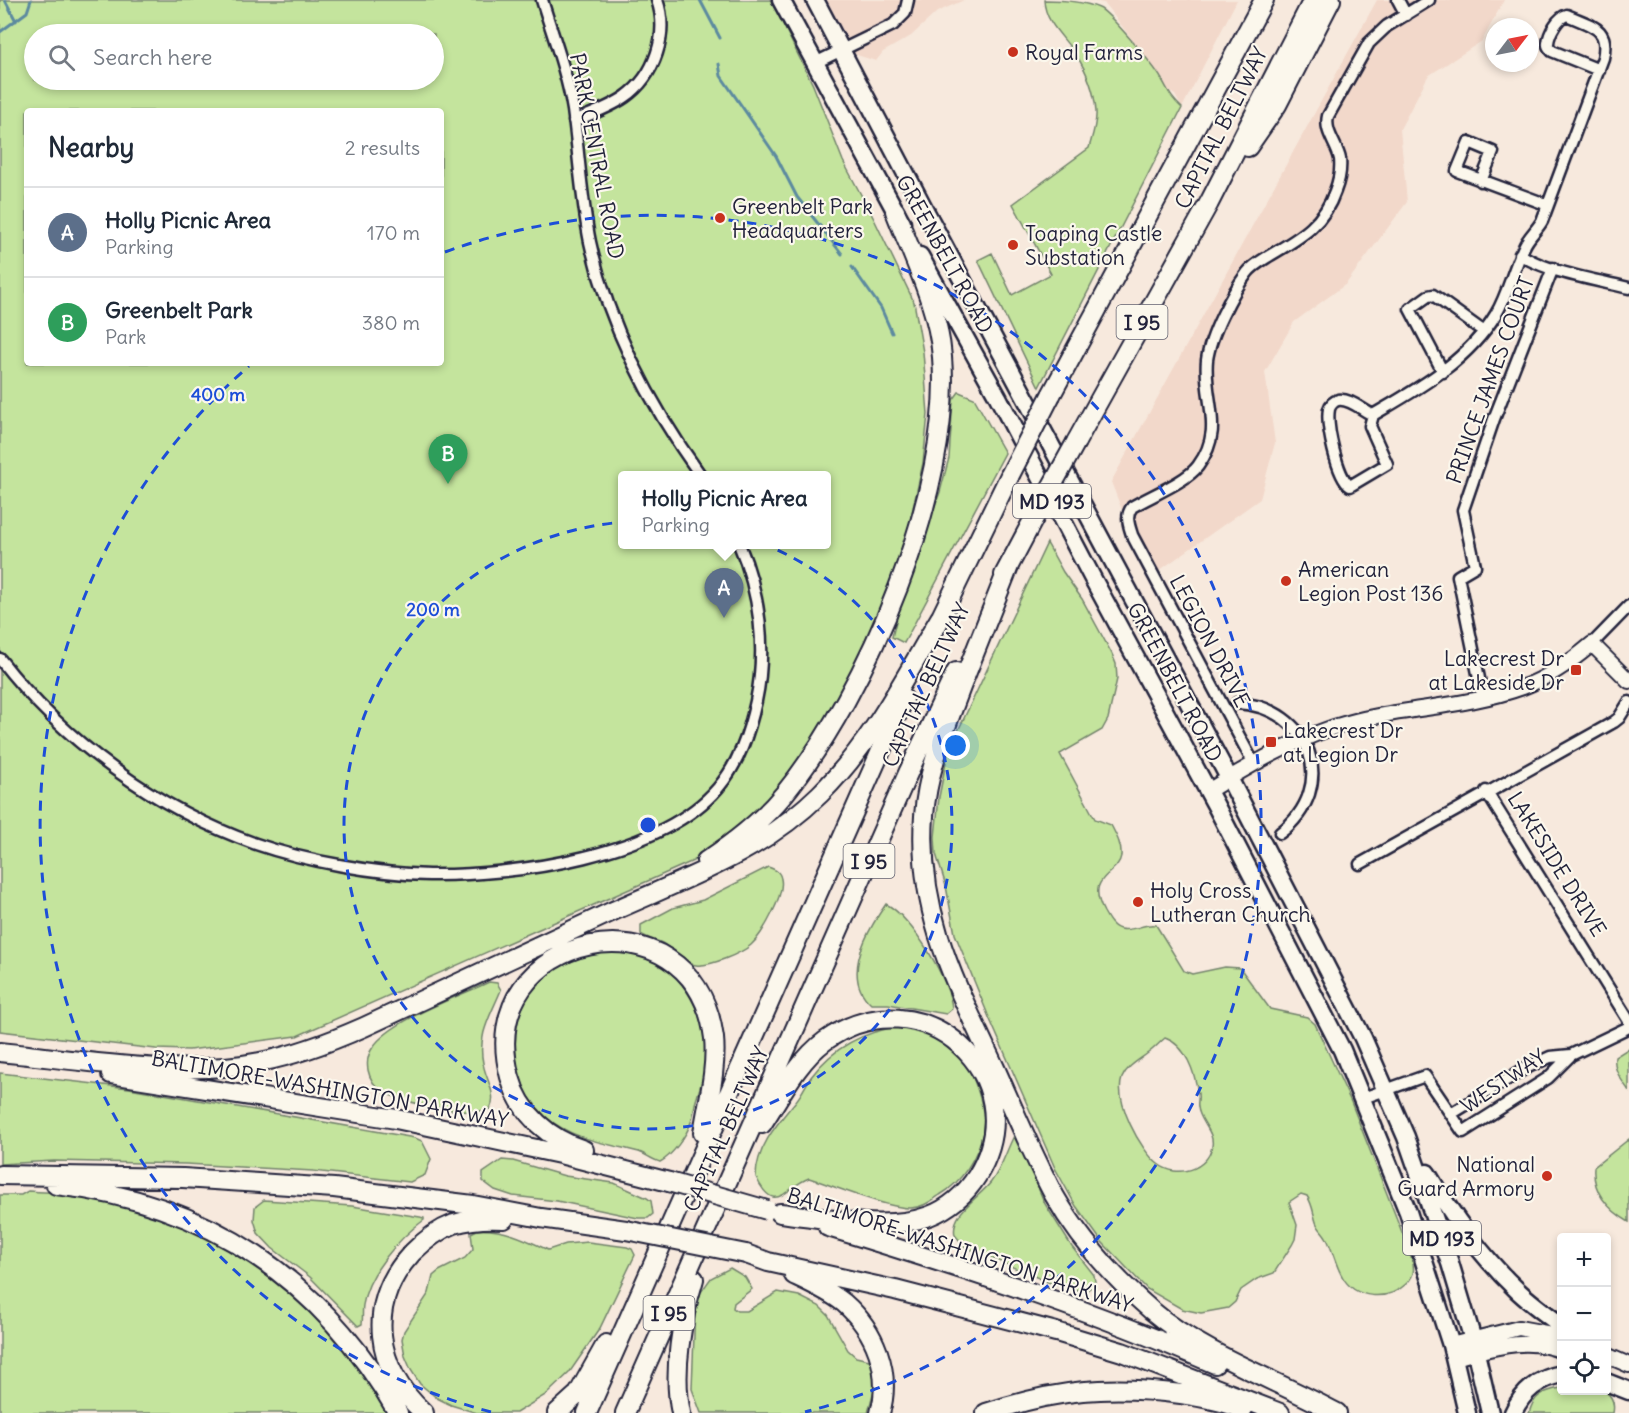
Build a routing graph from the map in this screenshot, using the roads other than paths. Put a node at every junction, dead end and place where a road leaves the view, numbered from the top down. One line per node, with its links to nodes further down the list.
1 (542, 0): 15 (street, PARK CENTRAL ROAD)
2 (657, 0): 15 (street)
3 (781, 0): 13 (main road, GREENBELT ROAD / MD 193)
4 (815, 0): 12 (main road, GREENBELT ROAD / MD 193)
5 (908, 0): 12 (street)
6 (1264, 0): 30 (highway, CAPITAL BELTWAY / I 95, bridge)
7 (1313, 0): 17 (highway, CAPITAL BELTWAY / I 95)
8 (1331, 0): 17 (highway)
9 (1398, 0): 11 (street)
10 (1429, 0): 11 (street)
11 (1406, 15): 38 (street, LEGION DRIVE)
12 (841, 50): 13 (street); 39 (main road, GREENBELT ROAD / MD 193)
13 (815, 63): 19 (main road, GREENBELT ROAD / MD 193)
14 (1599, 70): 14 (street); 18 (street)
15 (573, 121): 26 (street, PARK CENTRAL ROAD)
16 (1481, 181): 16 (street); 18 (street)
17 (1209, 203): 28 (highway, CAPITAL BELTWAY / I 95, bridge)
18 (1548, 205): 20 (street)
19 (895, 211): 40 (main road, GREENBELT ROAD / MD 193); 44 (highway)
20 (1520, 254): 21 (street); 23 (street)
21 (1552, 268): 22 (street, PRINCE JAMES COURT); 34 (street, PRINCE JAMES COURT)
22 (1629, 288)
23 (1483, 331): 24 (street); 24 (street)
24 (1443, 372): 25 (street)
25 (1373, 416): 25 (street)
26 (698, 471)
27 (741, 549): 32 (street)
28 (1009, 566): 54 (highway, CAPITAL BELTWAY / I 95); 86 (highway)
29 (1629, 606): 31 (street)
30 (940, 618): 44 (highway); 53 (highway, CAPITAL BELTWAY / I 95)
31 (1592, 644): 33 (street); 34 (street)
32 (0, 659)
33 (1629, 681)
34 (1483, 698): 37 (street)
35 (1629, 702): 41 (street, LAKESIDE DRIVE)
36 (1237, 704): 37 (street)
37 (1303, 741): 38 (street); 42 (street)
38 (1254, 764): 39 (street)
39 (1229, 778): 40 (street); 49 (main road, GREENBELT ROAD / MD 193)
40 (1208, 791): 50 (main road, GREENBELT ROAD / MD 193)
41 (1486, 791): 43 (street, LAKESIDE DRIVE); 45 (street, LAKESIDE DRIVE)
42 (1280, 833)
43 (1360, 864)
44 (632, 902): 47 (highway)
45 (1629, 1021)
46 (1629, 1027): 48 (street)
47 (0, 1053): 56 (highway, BALTIMORE-WASHINGTON PARKWAY)
48 (1571, 1055): 51 (street, WESTWAY); 51 (street, WESTWAY)
49 (1387, 1090): 50 (street); 51 (street); 52 (main road, GREENBELT ROAD / MD 193)
50 (1363, 1098): 67 (main road, GREENBELT ROAD / MD 193)
51 (1451, 1114)
52 (1406, 1137): 63 (main road); 65 (main road, GREENBELT ROAD / MD 193)
53 (700, 1156): 56 (highway); 62 (highway, CAPITAL BELTWAY / I 95)
54 (738, 1160): 58 (highway); 59 (highway, CAPITAL BELTWAY / I 95)
55 (0, 1175): 60 (highway)
56 (669, 1182): 58 (highway, BALTIMORE-WASHINGTON PARKWAY, bridge)
57 (0, 1184): 75 (highway)
58 (773, 1212): 85 (highway, BALTIMORE-WASHINGTON PARKWAY)
59 (713, 1214): 79 (highway, CAPITAL BELTWAY / I 95); 80 (highway)
60 (541, 1218): 61 (highway, bridge); 76 (highway)
61 (768, 1262): 81 (highway); 84 (highway)
62 (652, 1264): 77 (highway); 78 (highway, CAPITAL BELTWAY / I 95)
63 (1557, 1322)
64 (1557, 1335): 65 (street)
65 (1474, 1346): 66 (street); 67 (street); 88 (main road, GREENBELT ROAD / MD 193)
66 (1557, 1349)
67 (1453, 1352): 87 (main road, GREENBELT ROAD / MD 193)
68 (1611, 1357): 69 (street)
69 (1629, 1365)
70 (1557, 1376): 89 (main road)
71 (1611, 1376): 73 (street)
72 (1611, 1384): 74 (main road)
73 (1629, 1386)
74 (1629, 1391)
75 (398, 1413)
76 (424, 1413)
77 (557, 1413)
78 (587, 1413)
79 (625, 1413)
80 (681, 1413)
81 (880, 1413)
82 (986, 1413): 83 (highway)
83 (1255, 1413)
84 (1280, 1413)
85 (1329, 1413)
86 (1336, 1413)
87 (1467, 1413)
88 (1490, 1413)
89 (1513, 1413)

